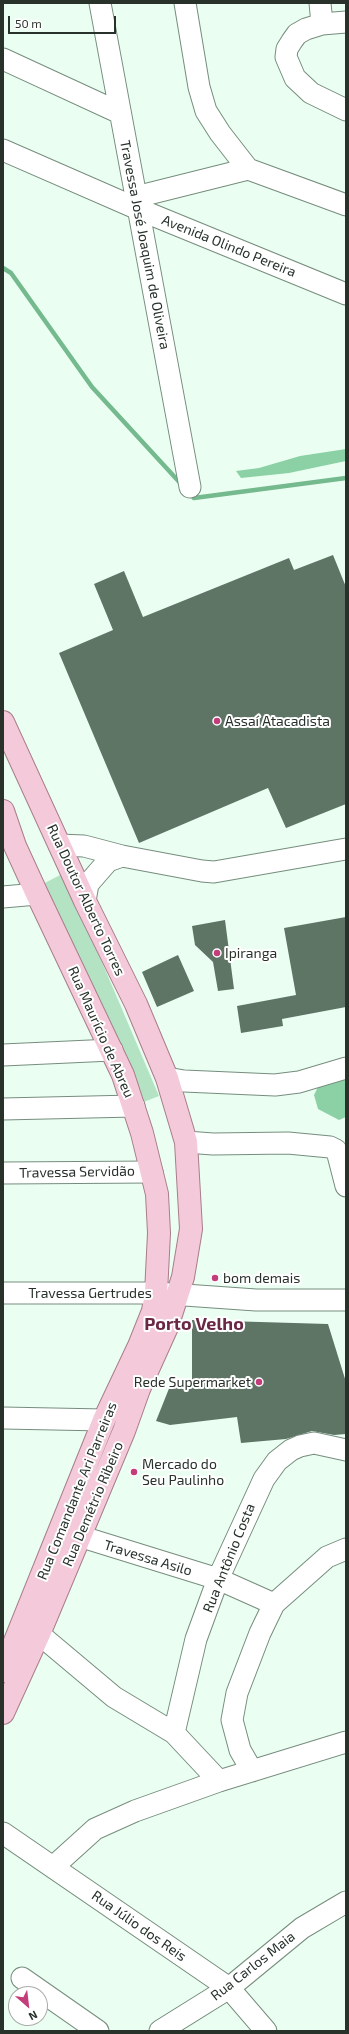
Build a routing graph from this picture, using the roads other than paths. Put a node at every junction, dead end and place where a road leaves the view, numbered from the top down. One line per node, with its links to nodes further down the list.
1 (100, 3): 8 (street, Travessa José Joaquim de Oliveira)
2 (185, 3): 10 (street)
3 (320, 3): 5 (street)
4 (346, 22): 5 (street)
5 (322, 24): 7 (street)
6 (3, 59): 8 (street)
7 (346, 110)
8 (120, 113): 11 (street, Travessa José Joaquim de Oliveira)
9 (3, 150): 11 (street, Avenida Olindo Pereira)
10 (248, 169): 11 (street); 12 (street)
11 (137, 203): 13 (street, Avenida Olindo Pereira); 14 (street, Travessa José Joaquim de Oliveira)
12 (346, 205)
13 (346, 294)
14 (190, 487)
15 (3, 722): 17 (main road, Rua Doutor Alberto Torres)
16 (3, 811): 20 (main road, Rua Maurício de Abreu)
17 (60, 845): 19 (street); 22 (main road, Rua Doutor Alberto Torres)
18 (346, 850): 19 (street)
19 (122, 856): 22 (street)
20 (37, 894): 21 (street); 23 (main road, Rua Maurício de Abreu)
21 (3, 897)
22 (85, 902): 26 (main road, Rua Doutor Alberto Torres)
23 (112, 1050): 24 (street); 27 (main road, Rua Maurício de Abreu)
24 (3, 1055)
25 (346, 1068): 26 (street)
26 (167, 1078): 29 (main road, Rua Doutor Alberto Torres)
27 (134, 1106): 28 (street); 30 (main road, Rua Maurício de Abreu)
28 (3, 1109)
29 (186, 1142): 32 (street); 34 (main road, Rua Doutor Alberto Torres)
30 (152, 1172): 31 (street, Travessa Servidão); 34 (main road, Rua Maurício de Abreu)
31 (3, 1173)
32 (346, 1186)
33 (3, 1293): 34 (street, Travessa Gertrudes)
34 (162, 1299): 35 (street, Travessa Gertrudes); 37 (main road, Rua Comandante Ari Parreiras); 39 (main road, Rua Demétrio Ribeiro)
35 (346, 1300)
36 (3, 1418): 37 (street)
37 (104, 1420): 44 (main road, Rua Comandante Ari Parreiras)
38 (346, 1450): 41 (street, Rua Antônio Costa)
39 (79, 1536): 41 (street, Travessa Asilo); 43 (main road, Rua Demétrio Ribeiro)
40 (346, 1549): 42 (street)
41 (218, 1579): 42 (street, Travessa Asilo); 46 (street, Rua Antônio Costa)
42 (274, 1604): 48 (street)
43 (39, 1634): 45 (main road, Rua Demétrio Ribeiro); 46 (street)
44 (6, 1661)
45 (3, 1713)
46 (174, 1733): 49 (street)
47 (346, 1742): 48 (street)
48 (252, 1771): 49 (street)
49 (219, 1781): 51 (street)
50 (3, 1833): 51 (street, Rua Júlio dos Reis)
51 (53, 1867): 54 (street, Rua Júlio dos Reis)
52 (346, 1902): 54 (street, Rua Carlos Maia)
53 (22, 1978): 55 (street)
54 (229, 1988): 56 (street, Rua Carlos Maia); 57 (street, Rua Júlio dos Reis)
55 (98, 2031)
56 (160, 2031)
57 (266, 2031)

